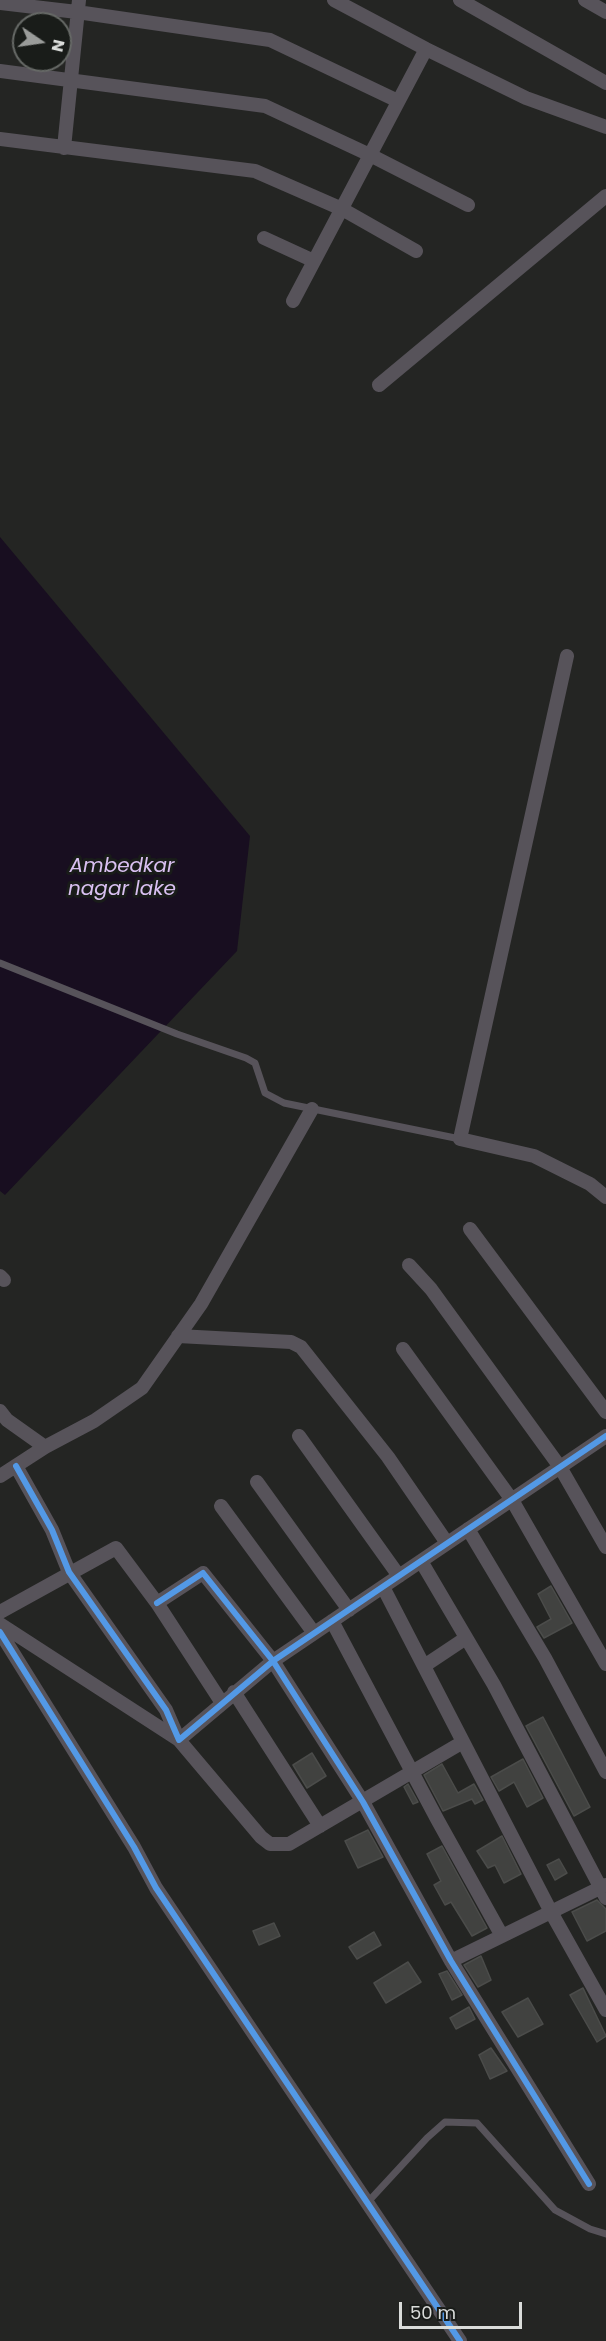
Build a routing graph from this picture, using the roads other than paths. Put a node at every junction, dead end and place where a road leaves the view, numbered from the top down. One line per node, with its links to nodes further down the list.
1 (334, 0): 7 (street)
2 (460, 0): 10 (street)
3 (585, 0): 6 (street)
4 (0, 3): 5 (street)
5 (78, 6): 9 (street); 11 (street)
6 (606, 12)
7 (426, 49): 11 (street); 12 (street)
8 (0, 71): 9 (street)
9 (70, 79): 14 (street); 15 (street)
10 (606, 83)
11 (398, 101): 15 (street)
12 (606, 127)
13 (0, 139): 14 (street)
14 (64, 148): 18 (street)
15 (370, 155): 17 (street); 18 (street)
16 (606, 196): 23 (street)
17 (468, 205)
18 (342, 209): 20 (street); 21 (street)
19 (264, 238): 21 (street)
20 (416, 251)
21 (314, 261): 22 (street)
22 (293, 301)
23 (379, 385)
24 (567, 656): 27 (street)
25 (0, 963): 26 (lane)
26 (312, 1109): 27 (lane); 31 (street)
27 (460, 1140): 28 (street)
28 (606, 1197)
29 (470, 1229): 34 (street)
30 (409, 1266): 39 (street)
31 (178, 1336): 37 (street); 45 (street)
32 (403, 1349): 42 (street)
33 (0, 1412): 37 (street)
34 (606, 1412)
35 (299, 1436): 49 (street)
36 (606, 1438): 39 (street)
37 (45, 1447): 38 (street)
38 (16, 1466): 40 (street); 48 (street)
39 (560, 1467): 42 (street); 46 (street)
40 (0, 1476)
41 (257, 1482): 52 (street)
42 (512, 1500): 44 (street); 60 (street)
43 (221, 1506): 57 (street)
44 (468, 1529): 45 (street); 67 (street)
45 (447, 1543): 47 (street)
46 (606, 1547)
47 (421, 1561): 49 (street); 58 (street)
48 (69, 1572): 51 (street); 53 (street); 64 (street)
49 (399, 1576): 50 (street)
50 (383, 1587): 52 (street); 61 (street)
51 (157, 1603): 59 (street); 63 (street)
52 (349, 1610): 54 (street)
53 (0, 1612)
54 (332, 1621): 57 (street); 66 (street)
55 (0, 1624): 64 (street)
56 (0, 1632): 76 (street)
57 (314, 1633): 59 (street)
58 (466, 1638): 61 (street); 70 (street)
59 (273, 1661): 62 (street); 68 (street)
60 (606, 1665)
61 (424, 1666): 65 (street)
62 (234, 1692): 63 (street); 69 (street)
63 (222, 1703): 64 (street)
64 (179, 1740): 69 (street)
65 (463, 1742): 66 (street); 71 (street)
66 (412, 1772): 68 (street); 72 (street)
67 (606, 1772)
68 (363, 1802): 69 (street); 73 (street)
69 (320, 1826)
70 (604, 1890): 71 (street)
71 (551, 1912): 72 (street); 74 (street)
72 (502, 1936): 73 (street)
73 (451, 1960): 75 (street)
74 (606, 2010)
75 (589, 2184)
76 (368, 2203): 77 (lane); 78 (street)
77 (606, 2234)
78 (460, 2341)

